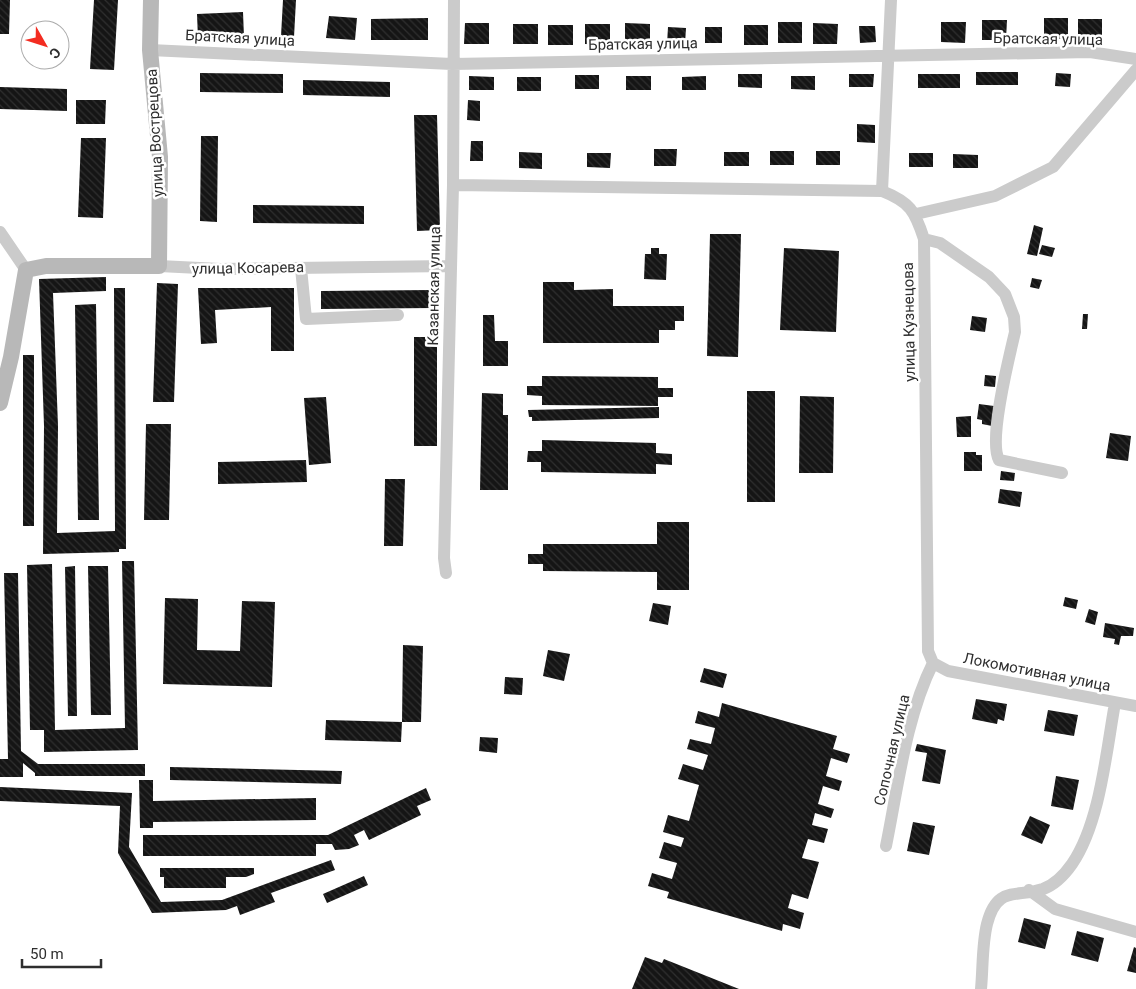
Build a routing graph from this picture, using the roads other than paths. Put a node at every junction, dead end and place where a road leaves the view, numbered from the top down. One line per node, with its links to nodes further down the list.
1 (151, 0): 4 (street, улица Вострецова)
2 (454, 0): 7 (street, Казанская улица)
3 (891, 0): 5 (street)
4 (150, 50): 7 (street, Братская улица); 14 (street, улица Вострецова)
5 (888, 56): 6 (street, Братская улица); 7 (street, Братская улица); 10 (street)
6 (1136, 60)
7 (452, 64): 9 (street, Казанская улица)
8 (1136, 70): 11 (street)
9 (453, 185): 10 (street); 15 (street, Казанская улица)
10 (882, 191): 11 (street, улица Кузнецова)
11 (916, 214): 13 (street, улица Кузнецова)
12 (0, 232): 17 (street)
13 (924, 239): 20 (street); 22 (street, улица Кузнецова)
14 (159, 266): 16 (street, улица Косарева); 17 (street, улица Косарева)
15 (450, 266): 16 (street, улица Косарева); 21 (street, Казанская улица)
16 (301, 268): 18 (street)
17 (26, 270): 19 (street)
18 (398, 315)
19 (0, 403)
20 (1062, 473)
21 (446, 573)
22 (933, 663): 23 (street, Локомотивная улица); 25 (street, Сопочная улица)
23 (1116, 703): 24 (street, Локомотивная улица); 26 (street)
24 (1136, 706)
25 (886, 846)
26 (1029, 890): 27 (street); 28 (street)
27 (1136, 932)
28 (981, 989)

